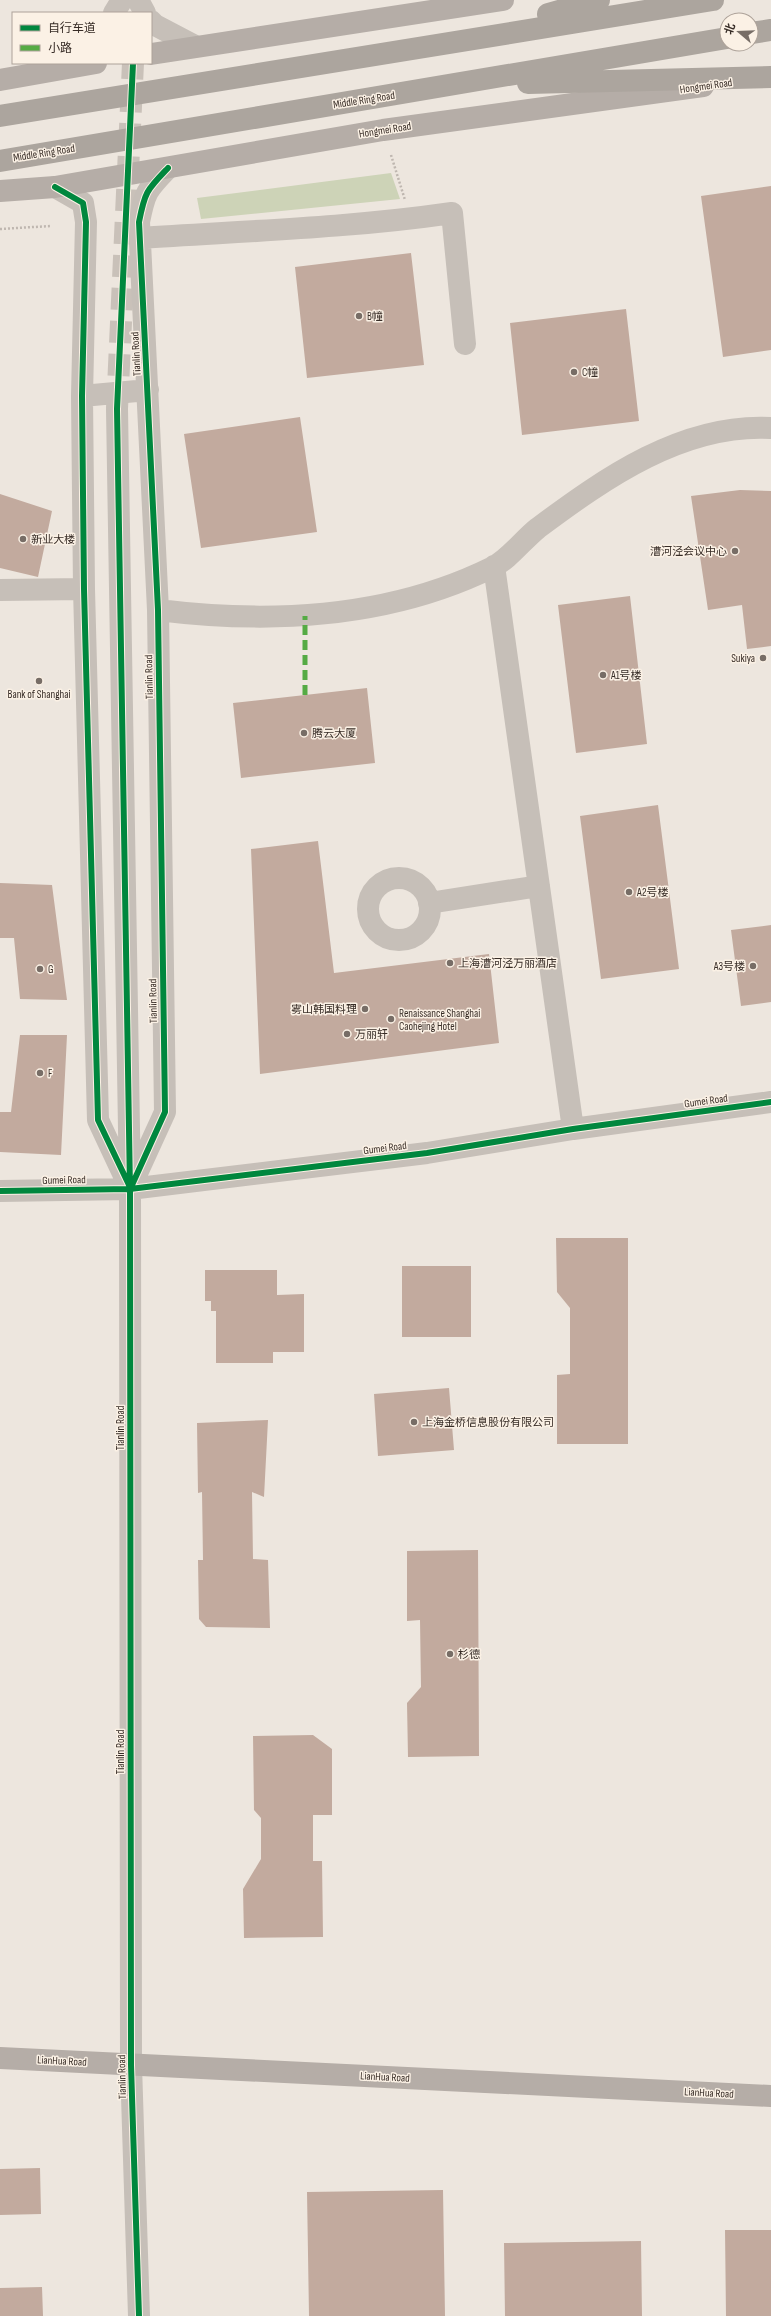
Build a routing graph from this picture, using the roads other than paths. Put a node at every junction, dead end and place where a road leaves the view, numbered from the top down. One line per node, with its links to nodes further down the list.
1 (122, 0): 6 (street)
2 (138, 0): 7 (street)
3 (503, 0): 13 (main road)
4 (599, 0): 12 (highway)
5 (713, 0): 12 (highway)
6 (115, 12)
7 (144, 12)
8 (152, 21): 13 (street)
9 (771, 30): 10 (highway)
10 (759, 32)
11 (719, 39): 19 (highway, Middle Ring Road)
12 (444, 43): 20 (highway)
13 (195, 46): 14 (main road)
14 (152, 54)
15 (84, 64): 16 (main road)
16 (73, 65): 18 (main road)
17 (771, 77): 19 (highway); 22 (main road, Hongmei Road)
18 (0, 80)
19 (450, 86): 21 (highway, Middle Ring Road)
20 (0, 116)
21 (0, 161)
22 (168, 168): 23 (main road, Hongmei Road); 25 (street, Tianlin Road)
23 (55, 188): 24 (main road, Hongmei Road); 28 (street, Tianlin Road)
24 (0, 191)
25 (140, 238): 26 (street); 27 (street, Tianlin Road)
26 (465, 344)
27 (148, 390): 28 (street); 34 (street, Tianlin Road)
28 (82, 396): 32 (street, Tianlin Road)
29 (117, 409): 39 (street, Tianlin Road)
30 (771, 428): 31 (street)
31 (494, 566): 34 (street); 35 (street)
32 (84, 589): 33 (street); 39 (street, Tianlin Road)
33 (0, 590)
34 (158, 610): 39 (street, Tianlin Road)
35 (539, 886): 36 (street); 38 (street)
36 (429, 903)
37 (771, 1102): 38 (street, Gumei Road)
38 (573, 1129): 39 (street, Gumei Road)
39 (130, 1189): 40 (street, Gumei Road); 42 (street, Tianlin Road)
40 (0, 1191)
41 (0, 2058): 42 (main road, LianHua Road)
42 (131, 2065): 43 (main road, LianHua Road); 44 (street, Tianlin Road)
43 (771, 2096)
44 (140, 2316)

